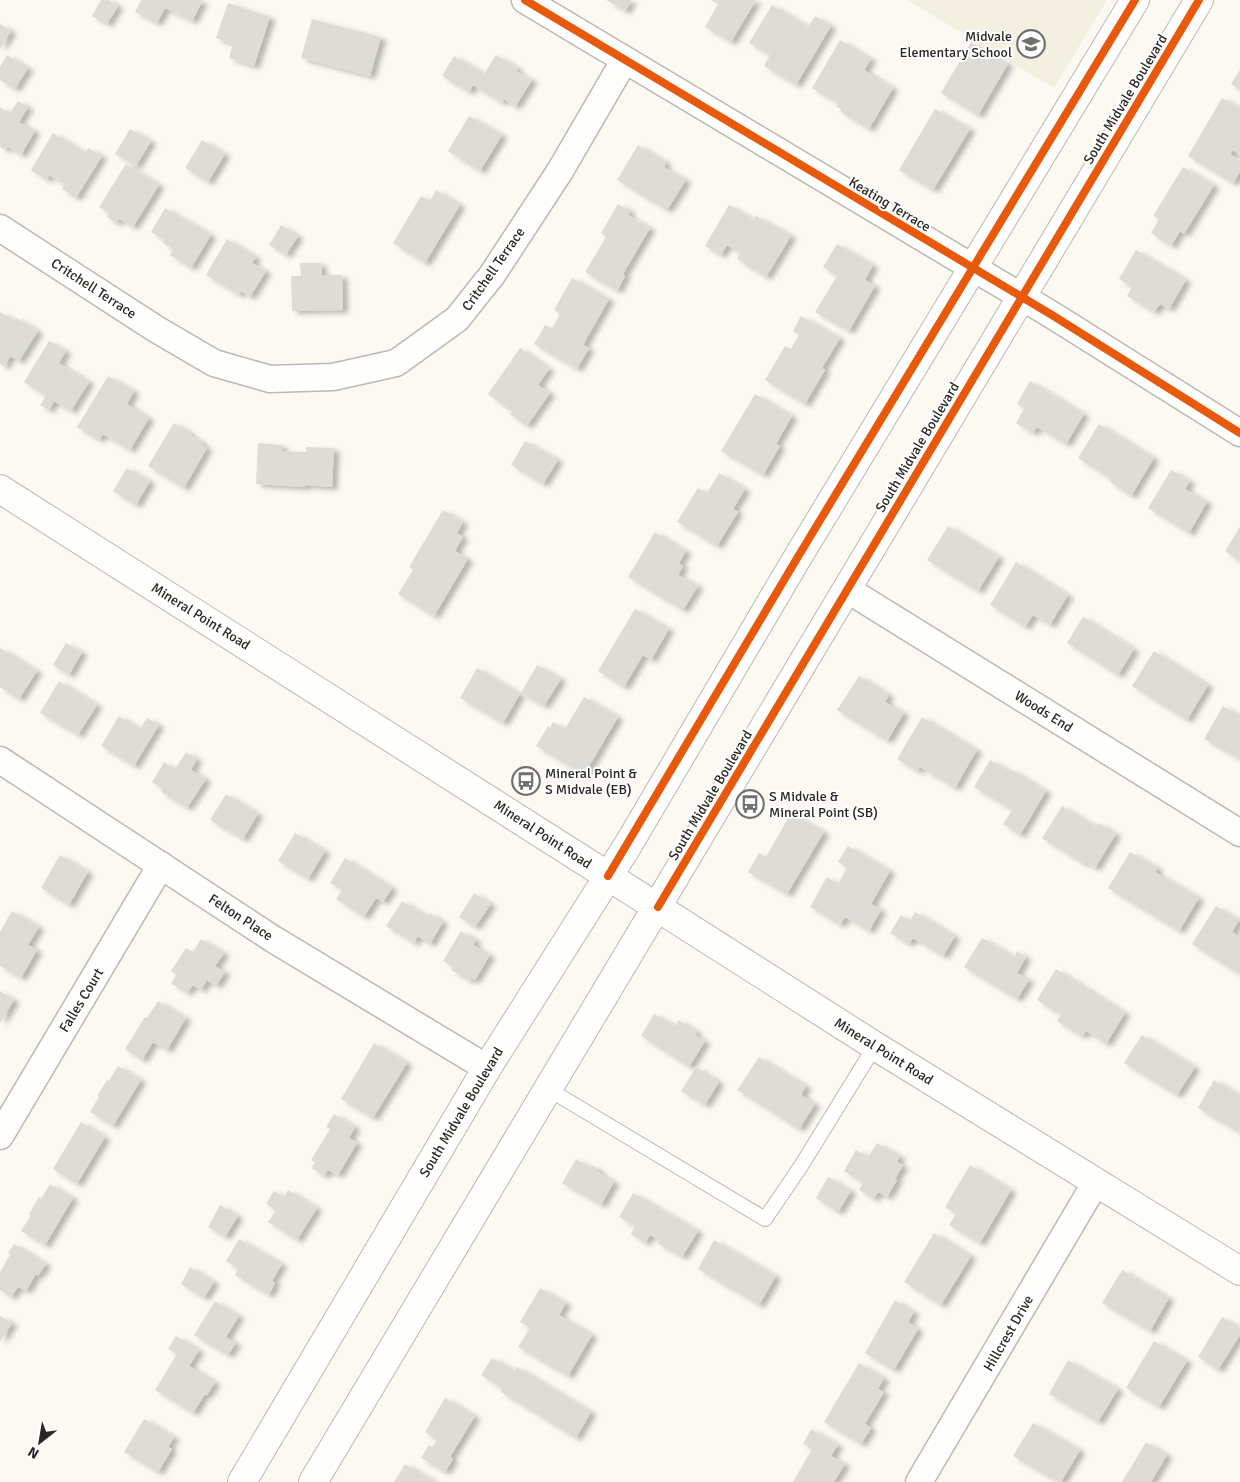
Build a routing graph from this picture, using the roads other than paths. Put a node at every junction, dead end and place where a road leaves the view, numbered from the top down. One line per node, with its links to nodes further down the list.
1 (525, 0): 4 (street, Keating Terrace)
2 (1135, 0): 6 (main road, South Midvale Boulevard)
3 (1199, 0): 7 (main road, South Midvale Boulevard)
4 (624, 61): 5 (street, Critchell Terrace); 6 (street, Keating Terrace)
5 (0, 228)
6 (972, 268): 7 (street, Keating Terrace); 14 (main road, South Midvale Boulevard)
7 (1021, 297): 8 (street, Keating Terrace); 10 (main road, South Midvale Boulevard)
8 (1240, 433)
9 (0, 489): 14 (main road, Mineral Point Road)
10 (848, 590): 12 (street, Woods End); 15 (main road, South Midvale Boulevard)
11 (0, 760): 13 (street, Felton Place)
12 (1240, 833)
13 (161, 865): 17 (street, Felton Place); 19 (street, Falles Court)
14 (608, 876): 15 (main road, Mineral Point Road); 17 (main road, South Midvale Boulevard)
15 (658, 907): 16 (main road, Mineral Point Road); 18 (main road, South Midvale Boulevard)
16 (875, 1046): 18 (lane); 20 (main road, Mineral Point Road)
17 (487, 1068): 22 (main road, South Midvale Boulevard)
18 (548, 1089): 23 (main road, South Midvale Boulevard)
19 (0, 1136)
20 (1096, 1182): 21 (main road, Mineral Point Road); 24 (street, Hillcrest Drive)
21 (1240, 1271)
22 (242, 1482)
23 (313, 1482)
24 (918, 1482)

